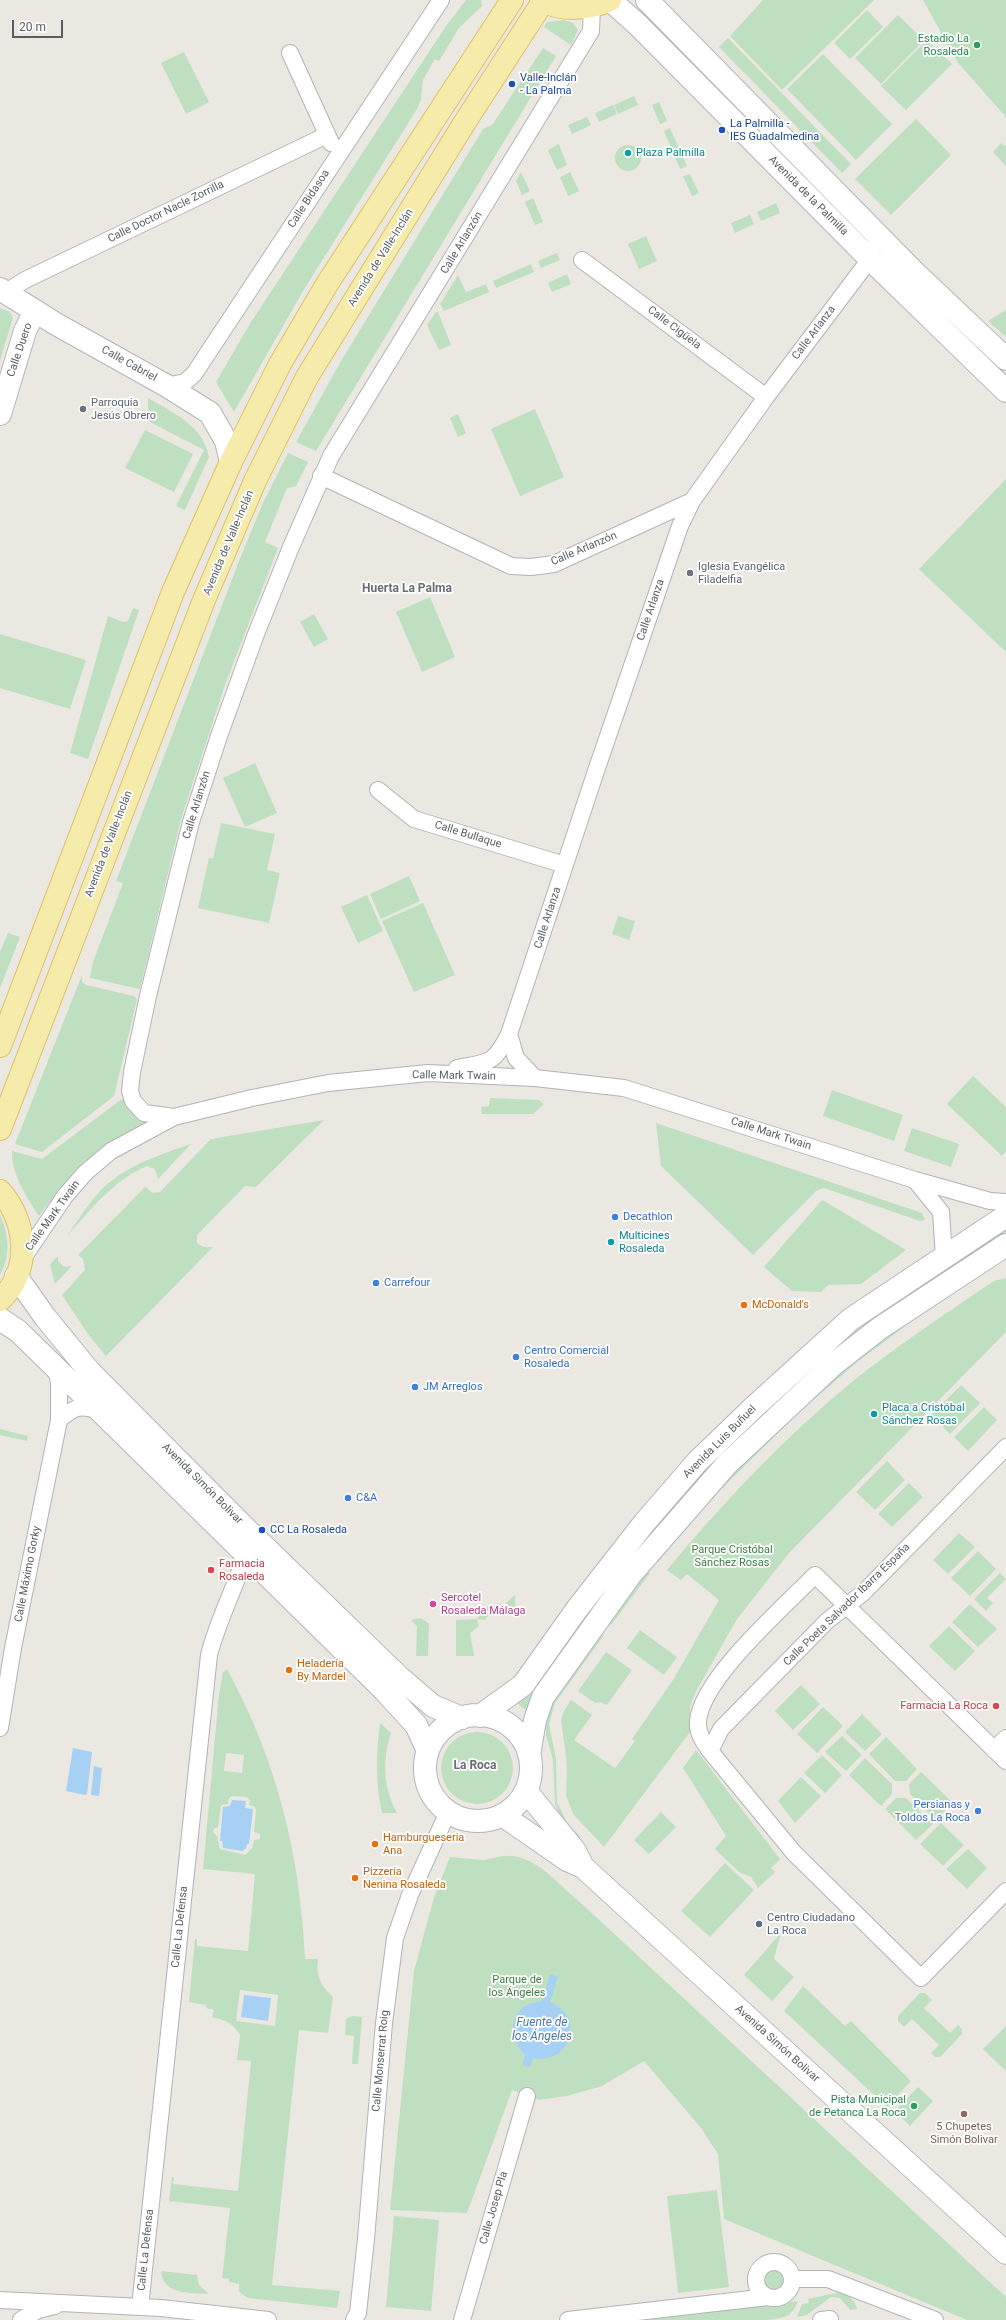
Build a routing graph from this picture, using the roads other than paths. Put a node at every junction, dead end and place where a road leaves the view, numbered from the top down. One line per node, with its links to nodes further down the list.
1 (440, 0): 8 (street, Calle Bidasoa)
2 (512, 0): 19 (main road)
3 (543, 0): 5 (main road); 29 (main road, Avenida de Valle-Inclán)
4 (647, 0): 9 (main road, Avenida de la Palmilla)
5 (604, 2): 10 (main road, Avenida de la Palmilla); 20 (street, Calle Arlanzón)
6 (290, 53): 7 (street)
7 (327, 135): 8 (street); 12 (street, Calle Doctor Nacle Zorrilla)
8 (338, 155): 15 (street, Calle Bidasoa)
9 (873, 230): 10 (street); 14 (main road, Avenida de la Palmilla)
10 (870, 258): 16 (main road, Avenida de la Palmilla); 17 (street, Calle Arlanza)
11 (582, 260): 17 (street, Calle Cigüela)
12 (3, 291): 13 (main road, Calle Cabriel)
13 (35, 311): 15 (main road, Calle Cabriel); 18 (main road, Calle Duero)
14 (1006, 359)
15 (167, 386): 19 (main road, Calle Cabriel)
16 (1006, 392)
17 (766, 397): 21 (street, Calle Arlanza)
18 (0, 414)
19 (231, 462): 25 (main road)
20 (321, 476): 21 (street, Calle Arlanzón); 28 (street, Calle Arlanzón)
21 (692, 501): 23 (street, Calle Arlanza)
22 (378, 790): 23 (street, Calle Bullaque)
23 (565, 865): 24 (street, Calle Arlanza)
24 (509, 1034): 26 (street, Calle Arlanza); 27 (street)
25 (0, 1046)
26 (428, 1074): 27 (street, Calle Mark Twain); 28 (street, Calle Mark Twain)
27 (535, 1078): 30 (street, Calle Mark Twain)
28 (174, 1117): 36 (street, Calle Mark Twain)
29 (0, 1129)
30 (915, 1180): 32 (street, Calle Mark Twain); 35 (street)
31 (0, 1191): 36 (main road)
32 (1006, 1202)
33 (1006, 1216): 35 (main road, Avenida Luis Buñuel)
34 (1000, 1252): 53 (main road, Avenida Luis Buñuel)
35 (944, 1257): 46 (main road, Avenida Luis Buñuel)
36 (19, 1269): 37 (main road); 46 (main road, Avenida Simón Bolivar)
37 (0, 1300)
38 (0, 1319): 39 (main road, Avenida Simón Bolivar)
39 (56, 1368): 40 (main road, Avenida Simón Bolivar); 41 (street, Calle Máximo Gorky)
40 (100, 1411): 41 (street); 43 (main road, Avenida Simón Bolivar)
41 (58, 1420): 47 (street, Calle Máximo Gorky)
42 (1006, 1447): 44 (street, Calle Poeta Salvador Ibarra España)
43 (246, 1554): 51 (main road, Avenida Simón Bolivar); 66 (street, Calle La Defensa)
44 (847, 1607): 45 (street); 48 (street, Calle Poeta Salvador Ibarra España); 50 (street)
45 (701, 1707): 48 (street); 52 (street)
46 (471, 1717): 51 (main road); 53 (main road)
47 (0, 1728)
48 (721, 1729): 52 (street, Calle Poeta Salvador Ibarra España)
49 (1006, 1738): 50 (street)
50 (994, 1750): 54 (street)
51 (428, 1751): 56 (main road)
52 (710, 1751): 59 (street)
53 (529, 1755): 55 (main road)
54 (1006, 1761)
55 (526, 1791): 57 (main road); 58 (main road, Avenida Simón Bolivar)
56 (448, 1812): 57 (main road); 70 (street, Calle Monserrat Roig)
57 (502, 1815): 58 (main road, Avenida Simón Bolivar)
58 (583, 1867): 61 (main road, Avenida Simón Bolivar)
59 (1006, 1891)
60 (527, 2096): 71 (street, Calle Josep Pla)
61 (1006, 2254)
62 (792, 2279): 63 (street); 63 (street); 73 (street)
63 (768, 2297): 72 (street)
64 (4, 2300): 65 (street); 68 (street)
65 (66, 2303): 66 (street); 68 (street)
66 (140, 2307): 67 (street)
67 (166, 2314): 69 (street)
68 (22, 2320)
69 (268, 2320)
70 (354, 2320)
71 (462, 2320)
72 (568, 2320)
73 (935, 2320)

